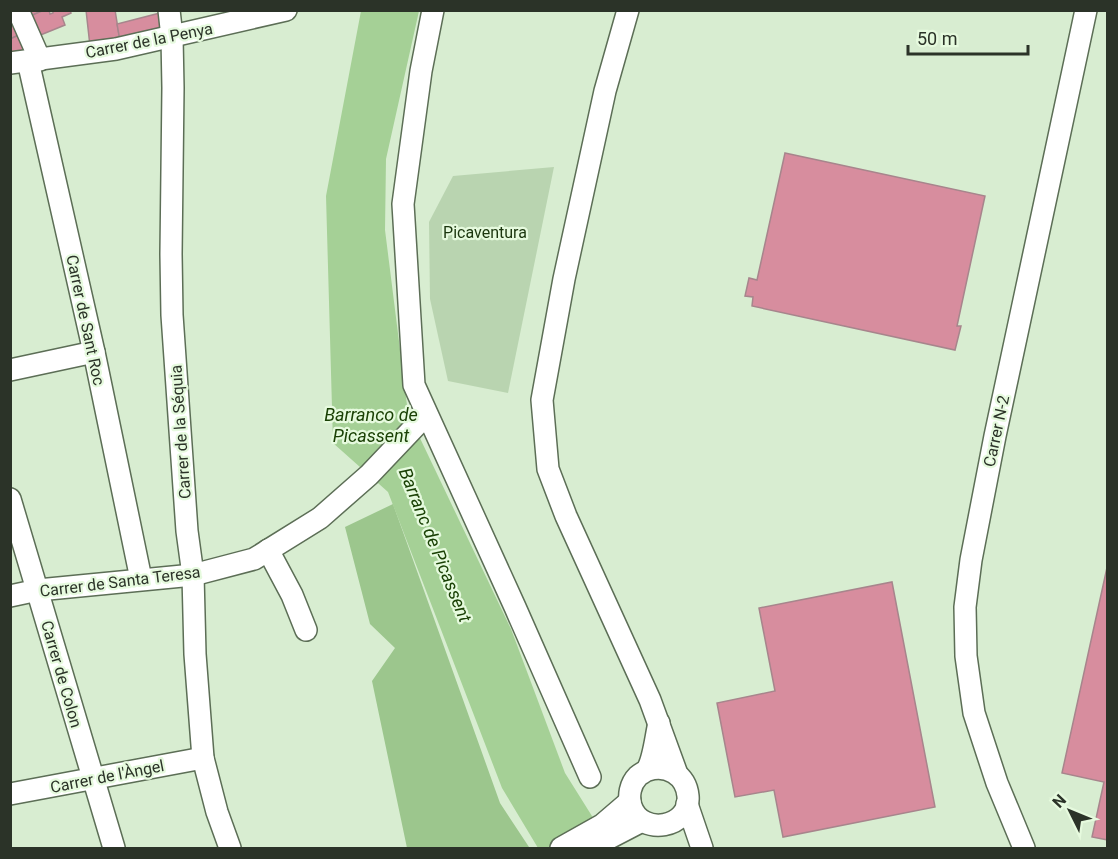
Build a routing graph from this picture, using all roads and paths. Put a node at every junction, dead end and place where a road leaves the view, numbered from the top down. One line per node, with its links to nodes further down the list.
1 (18, 10): 8 (street, Carrer de Sant Roc)
2 (169, 10): 7 (street, Carrer de la Séquia)
3 (286, 10): 7 (street, Carrer de la Penya)
4 (434, 10): 11 (street)
5 (628, 10): 19 (street)
6 (1086, 10): 37 (street, Carrer N-2)
7 (172, 37): 8 (street, Carrer de la Penya); 14 (street, Carrer de la Séquia)
8 (26, 61): 9 (street, Carrer de Sant Roc)
9 (94, 352): 10 (street); 15 (street, Carrer de Sant Roc)
10 (10, 370)
11 (426, 415): 13 (street, Carrer de Santa Teresa); 23 (street)
12 (10, 499): 16 (street, Carrer de Colon)
13 (268, 550): 14 (street, Carrer de Santa Teresa); 18 (street)
14 (193, 575): 15 (street, Carrer de Santa Teresa); 20 (street, Carrer de la Séquia)
15 (141, 579): 16 (street, Carrer de Santa Teresa)
16 (38, 590): 17 (street, Carrer de Santa Teresa); 24 (street, Carrer de Colon)
17 (10, 596)
18 (306, 630)
19 (659, 722): 21 (street); 22 (street)
20 (203, 758): 24 (street, Carrer de l'Àngel); 32 (street, Carrer de la Séquia)
21 (648, 770): 22 (street); 26 (street)
22 (677, 774): 27 (street)
23 (590, 777)
24 (93, 780): 25 (street, Carrer de l'Àngel); 31 (street, Carrer de Colon)
25 (10, 794)
26 (630, 801): 28 (street); 30 (street)
27 (687, 804): 29 (street); 36 (street)
28 (642, 821): 29 (street); 30 (street)
29 (667, 825): 35 (street)
30 (607, 831): 33 (street); 34 (street)
31 (114, 849)
32 (230, 849)
33 (561, 849)
34 (589, 849)
35 (694, 849)
36 (702, 849)
37 (1024, 849)

